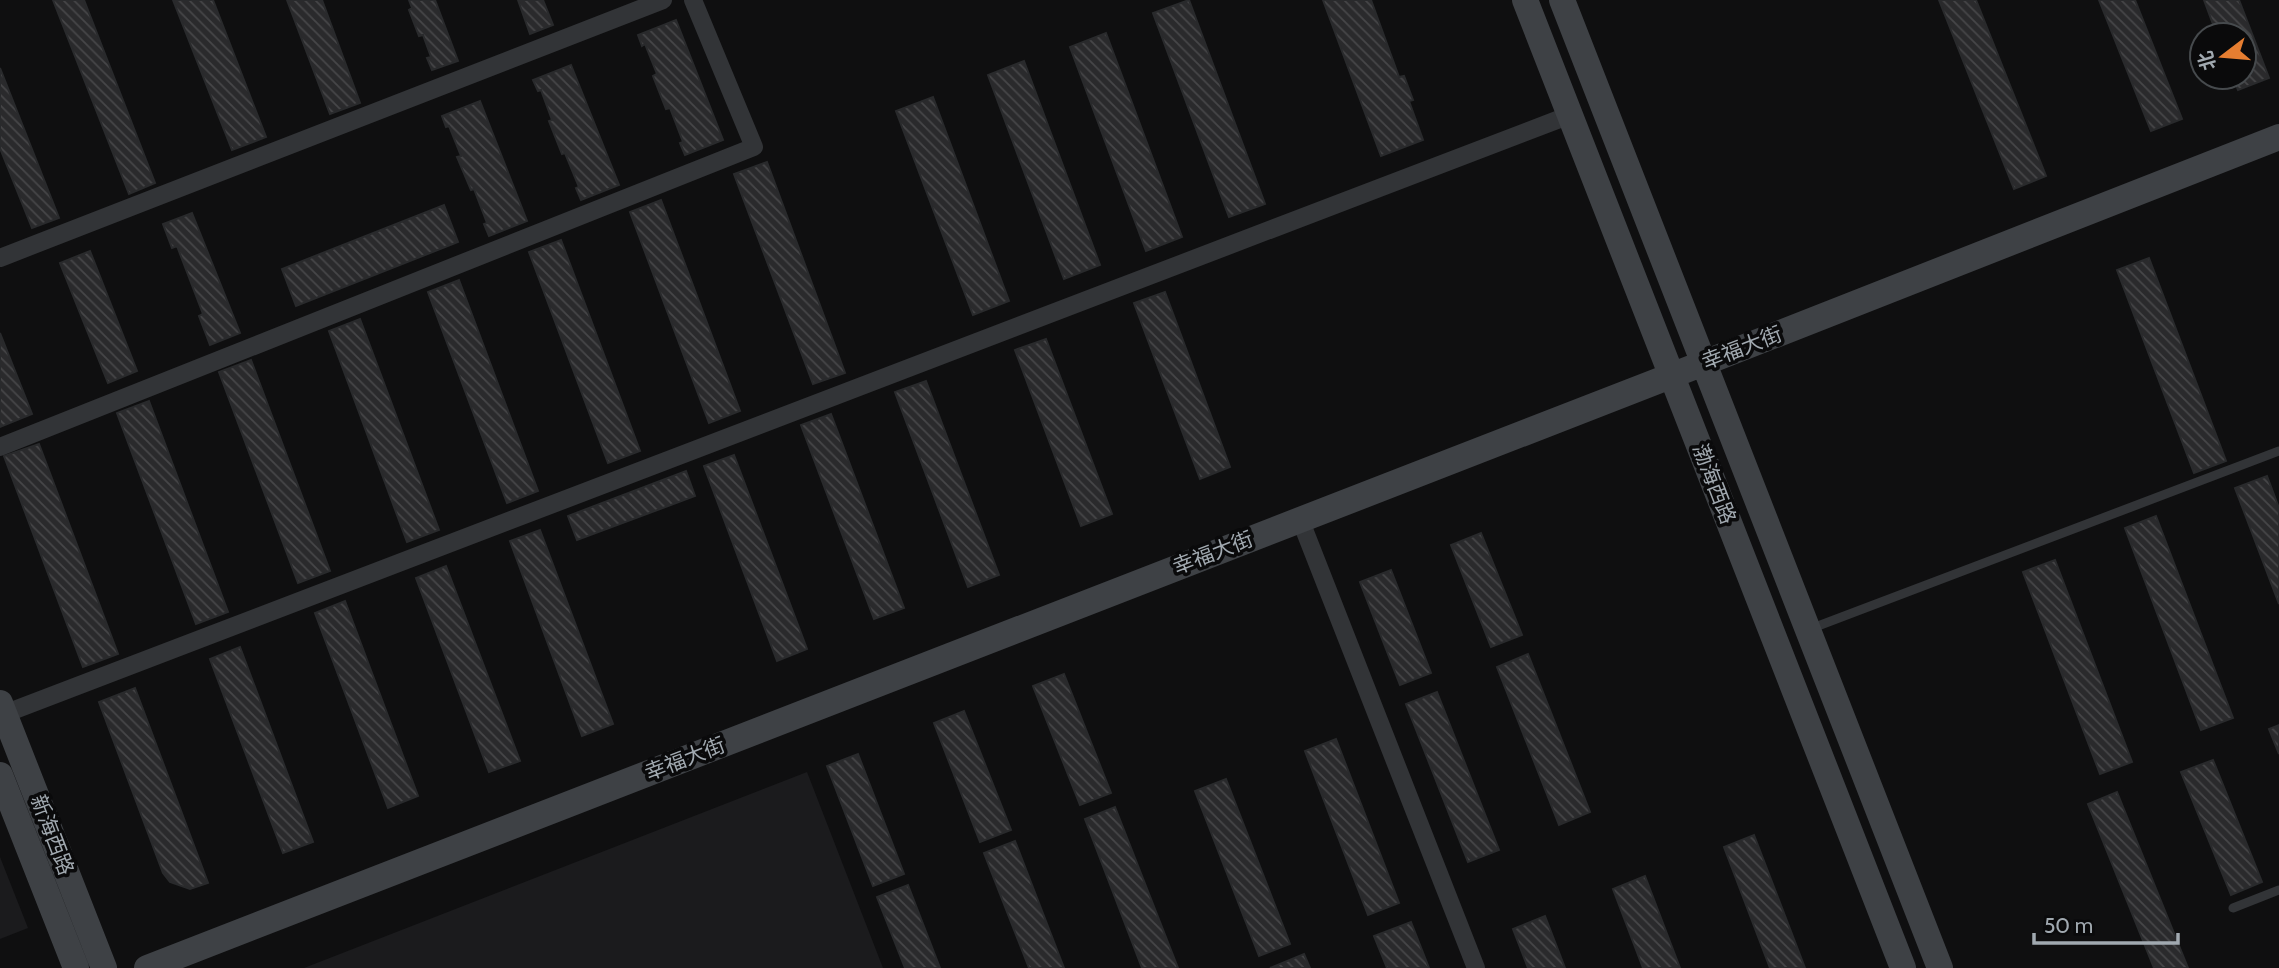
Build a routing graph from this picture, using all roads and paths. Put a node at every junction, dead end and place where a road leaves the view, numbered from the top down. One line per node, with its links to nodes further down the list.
1 (663, 0): 7 (street)
2 (693, 0): 10 (street)
3 (1525, 0): 5 (main road, 渤海西路)
4 (1562, 0): 8 (main road, 渤海西路)
5 (1570, 115): 9 (main road, 渤海西路); 14 (street)
6 (2279, 137): 8 (main road, 幸福大街)
7 (0, 258)
8 (1704, 363): 9 (main road, 幸福大街); 13 (main road, 渤海西路)
9 (1672, 375): 12 (main road, 幸福大街); 22 (main road, 渤海西路)
10 (0, 447)
11 (2279, 451): 13 (lane)
12 (1300, 519): 20 (main road, 幸福大街); 21 (street)
13 (1808, 630): 23 (main road, 渤海西路)
14 (2, 708): 19 (main road, 新海西路)
15 (0, 775): 18 (main road, 新海西路)
16 (2279, 890): 17 (lane)
17 (2233, 908)
18 (76, 968)
19 (104, 968)
20 (147, 968)
21 (1476, 968)
22 (1903, 968)
23 (1940, 968)

